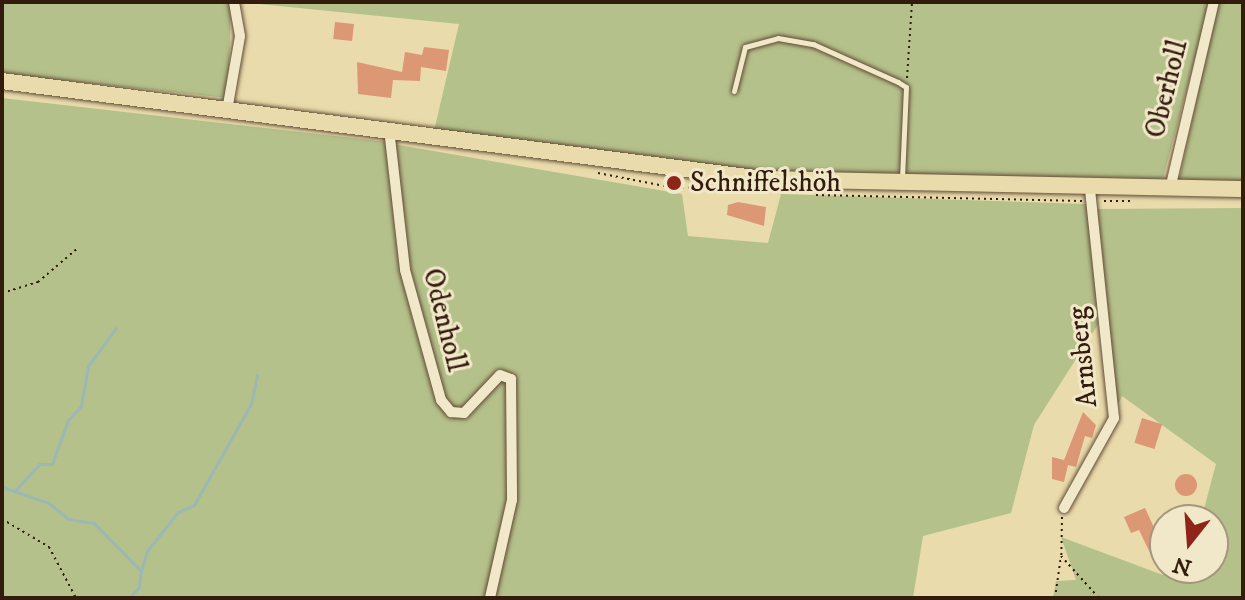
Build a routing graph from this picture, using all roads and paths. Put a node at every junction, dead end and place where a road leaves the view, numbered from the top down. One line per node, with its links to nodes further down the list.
1 (234, 2): 7 (street)
2 (912, 2): 5 (path)
3 (1214, 2): 11 (street, Oberholl)
4 (2, 81): 7 (main road)
5 (906, 87): 6 (lane); 9 (lane)
6 (734, 91)
7 (228, 105): 8 (main road)
8 (389, 129): 9 (main road); 19 (street, Odenholl)
9 (901, 187): 10 (main road)
10 (1090, 188): 11 (main road); 15 (street, Arnsberg)
11 (1170, 189): 12 (main road)
12 (1243, 189)
13 (79, 247): 14 (path)
14 (2, 293)
15 (1064, 508): 17 (path)
16 (2, 519): 18 (path)
17 (1061, 556): 20 (path); 21 (path)
18 (76, 598)
19 (490, 598)
20 (1055, 598)
21 (1099, 598)

